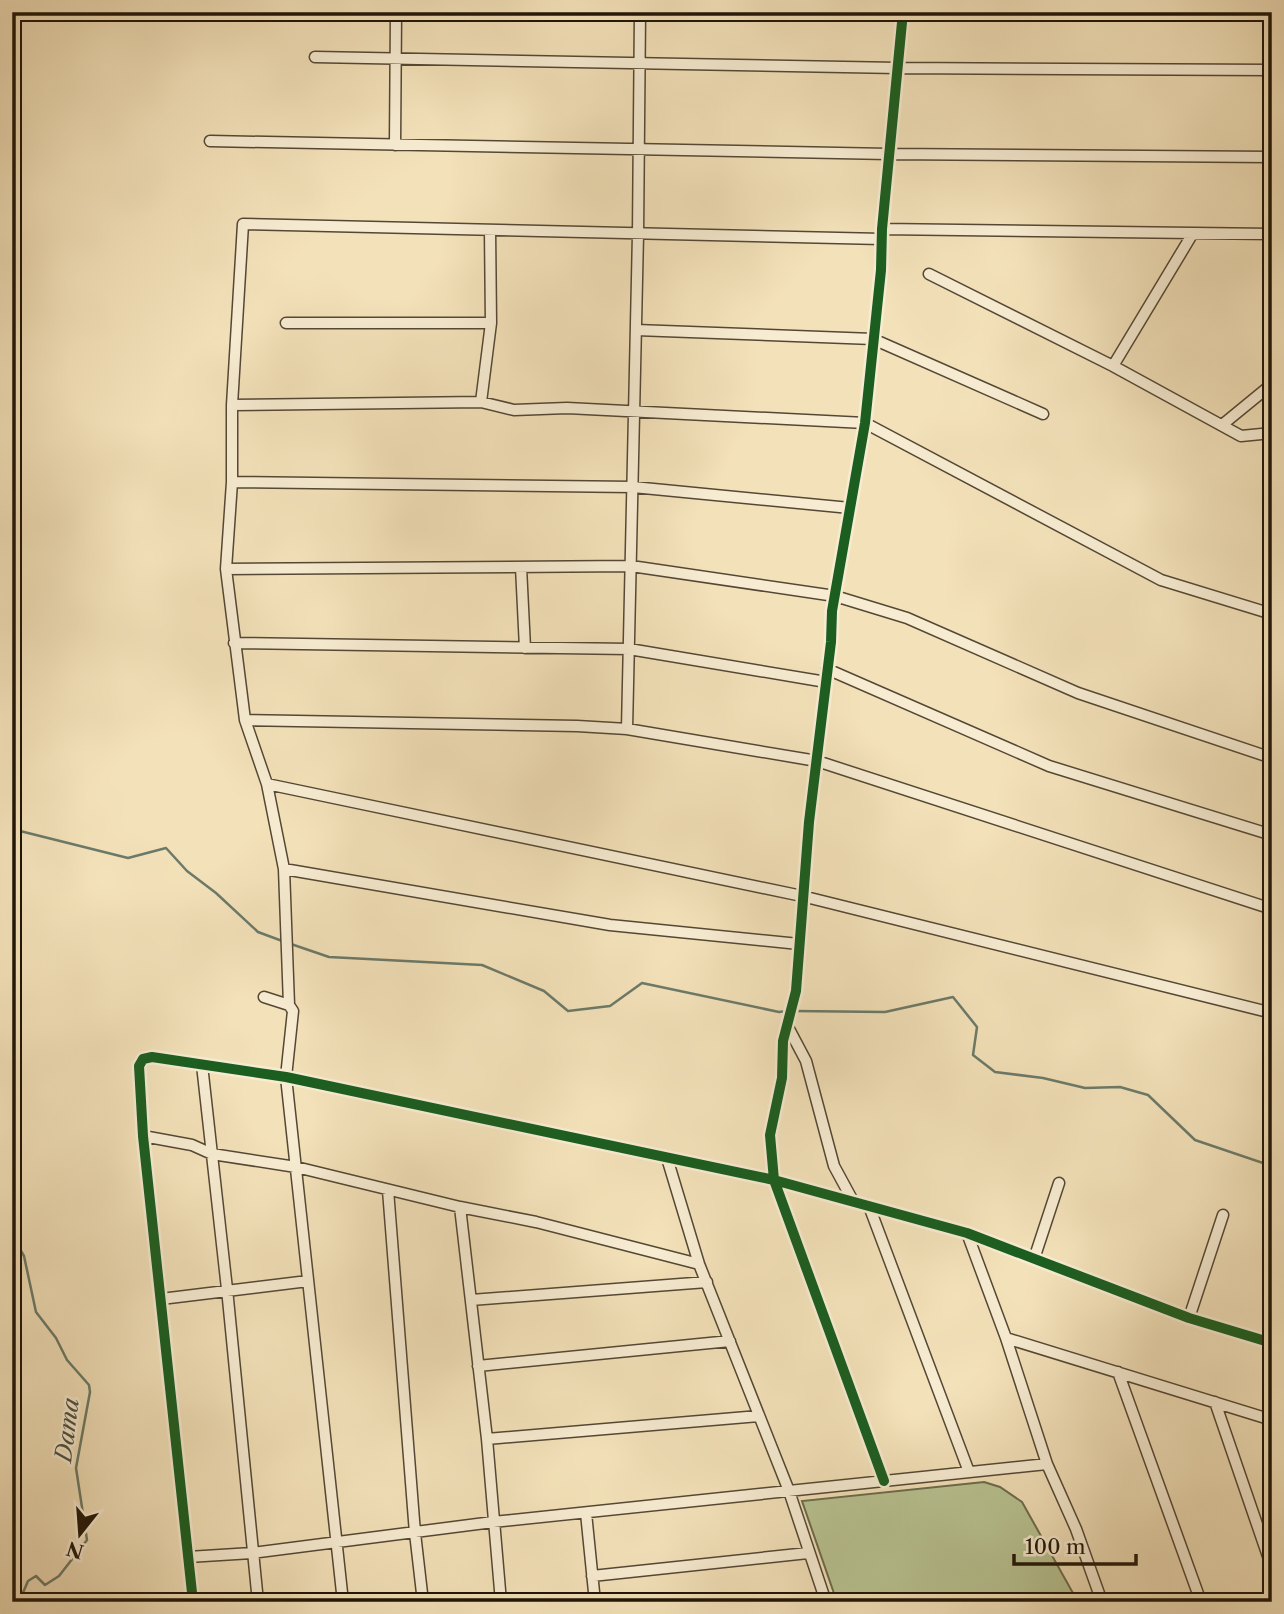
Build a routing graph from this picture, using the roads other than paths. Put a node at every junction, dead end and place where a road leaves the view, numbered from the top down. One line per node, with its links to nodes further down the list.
1 (396, 12): 5 (street)
2 (640, 12): 6 (street)
3 (903, 12): 7 (street)
4 (315, 57): 5 (street)
5 (396, 58): 6 (street); 10 (street)
6 (640, 63): 7 (street); 11 (street)
7 (898, 68): 8 (street); 12 (street)
8 (1272, 70)
9 (210, 141): 10 (street)
10 (395, 145): 11 (street)
11 (639, 149): 12 (street); 16 (street)
12 (889, 154): 13 (street); 17 (street)
13 (1272, 157)
14 (490, 230): 16 (street); 21 (street); 27 (street)
15 (1193, 233): 17 (street); 18 (street); 24 (street)
16 (638, 234): 17 (street); 22 (street)
17 (882, 234): 23 (street)
18 (1272, 234)
19 (929, 274): 24 (street)
20 (286, 323): 21 (street)
21 (491, 323): 26 (street)
22 (636, 330): 23 (street); 28 (street)
23 (873, 339): 29 (street); 30 (street)
24 (1113, 366): 31 (street)
25 (1272, 384): 31 (street)
26 (481, 402): 27 (street); 28 (street)
27 (232, 405): 33 (street)
28 (634, 411): 30 (street); 34 (street)
29 (1043, 414)
30 (865, 423): 35 (street); 40 (street)
31 (1222, 425): 32 (street)
32 (1272, 433)
33 (232, 482): 34 (street); 38 (street)
34 (633, 487): 35 (street); 36 (street)
35 (850, 508): 39 (street)
36 (631, 566): 37 (street); 39 (street); 43 (street)
37 (521, 567): 38 (street); 42 (street)
38 (226, 569): 41 (street)
39 (835, 596): 44 (street); 48 (street)
40 (1272, 614)
41 (234, 643): 42 (street); 46 (street)
42 (525, 648): 43 (street)
43 (629, 649): 45 (street); 47 (street)
44 (827, 669): 45 (street); 51 (street)
45 (826, 682): 49 (street)
46 (245, 720): 47 (street); 50 (street)
47 (627, 729): 49 (street)
48 (1272, 758)
49 (817, 761): 53 (street); 54 (street)
50 (267, 784): 52 (street); 53 (street)
51 (1272, 835)
52 (284, 869): 55 (street); 57 (street)
53 (802, 896): 55 (street); 58 (street)
54 (1272, 909)
55 (799, 944): 59 (street)
56 (264, 997): 57 (street)
57 (289, 1005): 61 (street)
58 (1272, 1013)
59 (788, 1027): 66 (street); 69 (street)
60 (202, 1065): 61 (street); 62 (street); 63 (street)
61 (286, 1077): 64 (street); 65 (street)
62 (143, 1136): 63 (street); 79 (street)
63 (212, 1154): 65 (street); 78 (street)
64 (667, 1158): 66 (street); 75 (street)
65 (296, 1167): 68 (street); 76 (street)
66 (774, 1180): 69 (street); 93 (street)
67 (1059, 1183): 74 (street)
68 (388, 1190): 71 (street); 97 (street)
69 (853, 1201): 70 (street)
70 (869, 1206): 73 (street); 92 (street)
71 (460, 1207): 75 (street); 80 (street)
72 (1223, 1215): 81 (street)
73 (967, 1233): 74 (street); 82 (street)
74 (1034, 1259): 81 (street)
75 (699, 1264): 77 (street)
76 (308, 1281): 78 (street); 98 (street)
77 (706, 1282): 80 (street); 83 (street)
78 (227, 1289): 79 (street); 99 (street)
79 (161, 1298): 101 (street)
80 (471, 1300): 85 (street)
81 (1188, 1318): 84 (street)
82 (1006, 1338): 86 (street); 91 (street)
83 (730, 1341): 85 (street); 88 (street)
84 (1271, 1343)
85 (478, 1366): 90 (street)
86 (1118, 1373): 87 (street); 112 (street)
87 (1215, 1402): 89 (street); 102 (street)
88 (759, 1416): 90 (street); 94 (street)
89 (1272, 1420)
90 (486, 1439): 96 (street)
91 (1047, 1464): 92 (street); 111 (street)
92 (969, 1472): 93 (street)
93 (884, 1481): 94 (street)
94 (789, 1491): 95 (street); 100 (street)
95 (586, 1513): 96 (street); 103 (street)
96 (493, 1522): 97 (street); 108 (street)
97 (415, 1533): 98 (street); 107 (street)
98 (337, 1541): 99 (street); 106 (street)
99 (252, 1553): 101 (street); 105 (street)
100 (808, 1553): 103 (street); 110 (street)
101 (188, 1557): 104 (street)
102 (1272, 1568)
103 (592, 1576): 109 (street)
104 (193, 1602)
105 (258, 1602)
106 (343, 1602)
107 (423, 1602)
108 (501, 1602)
109 (594, 1602)
110 (826, 1602)
111 (1102, 1602)
112 (1201, 1602)

